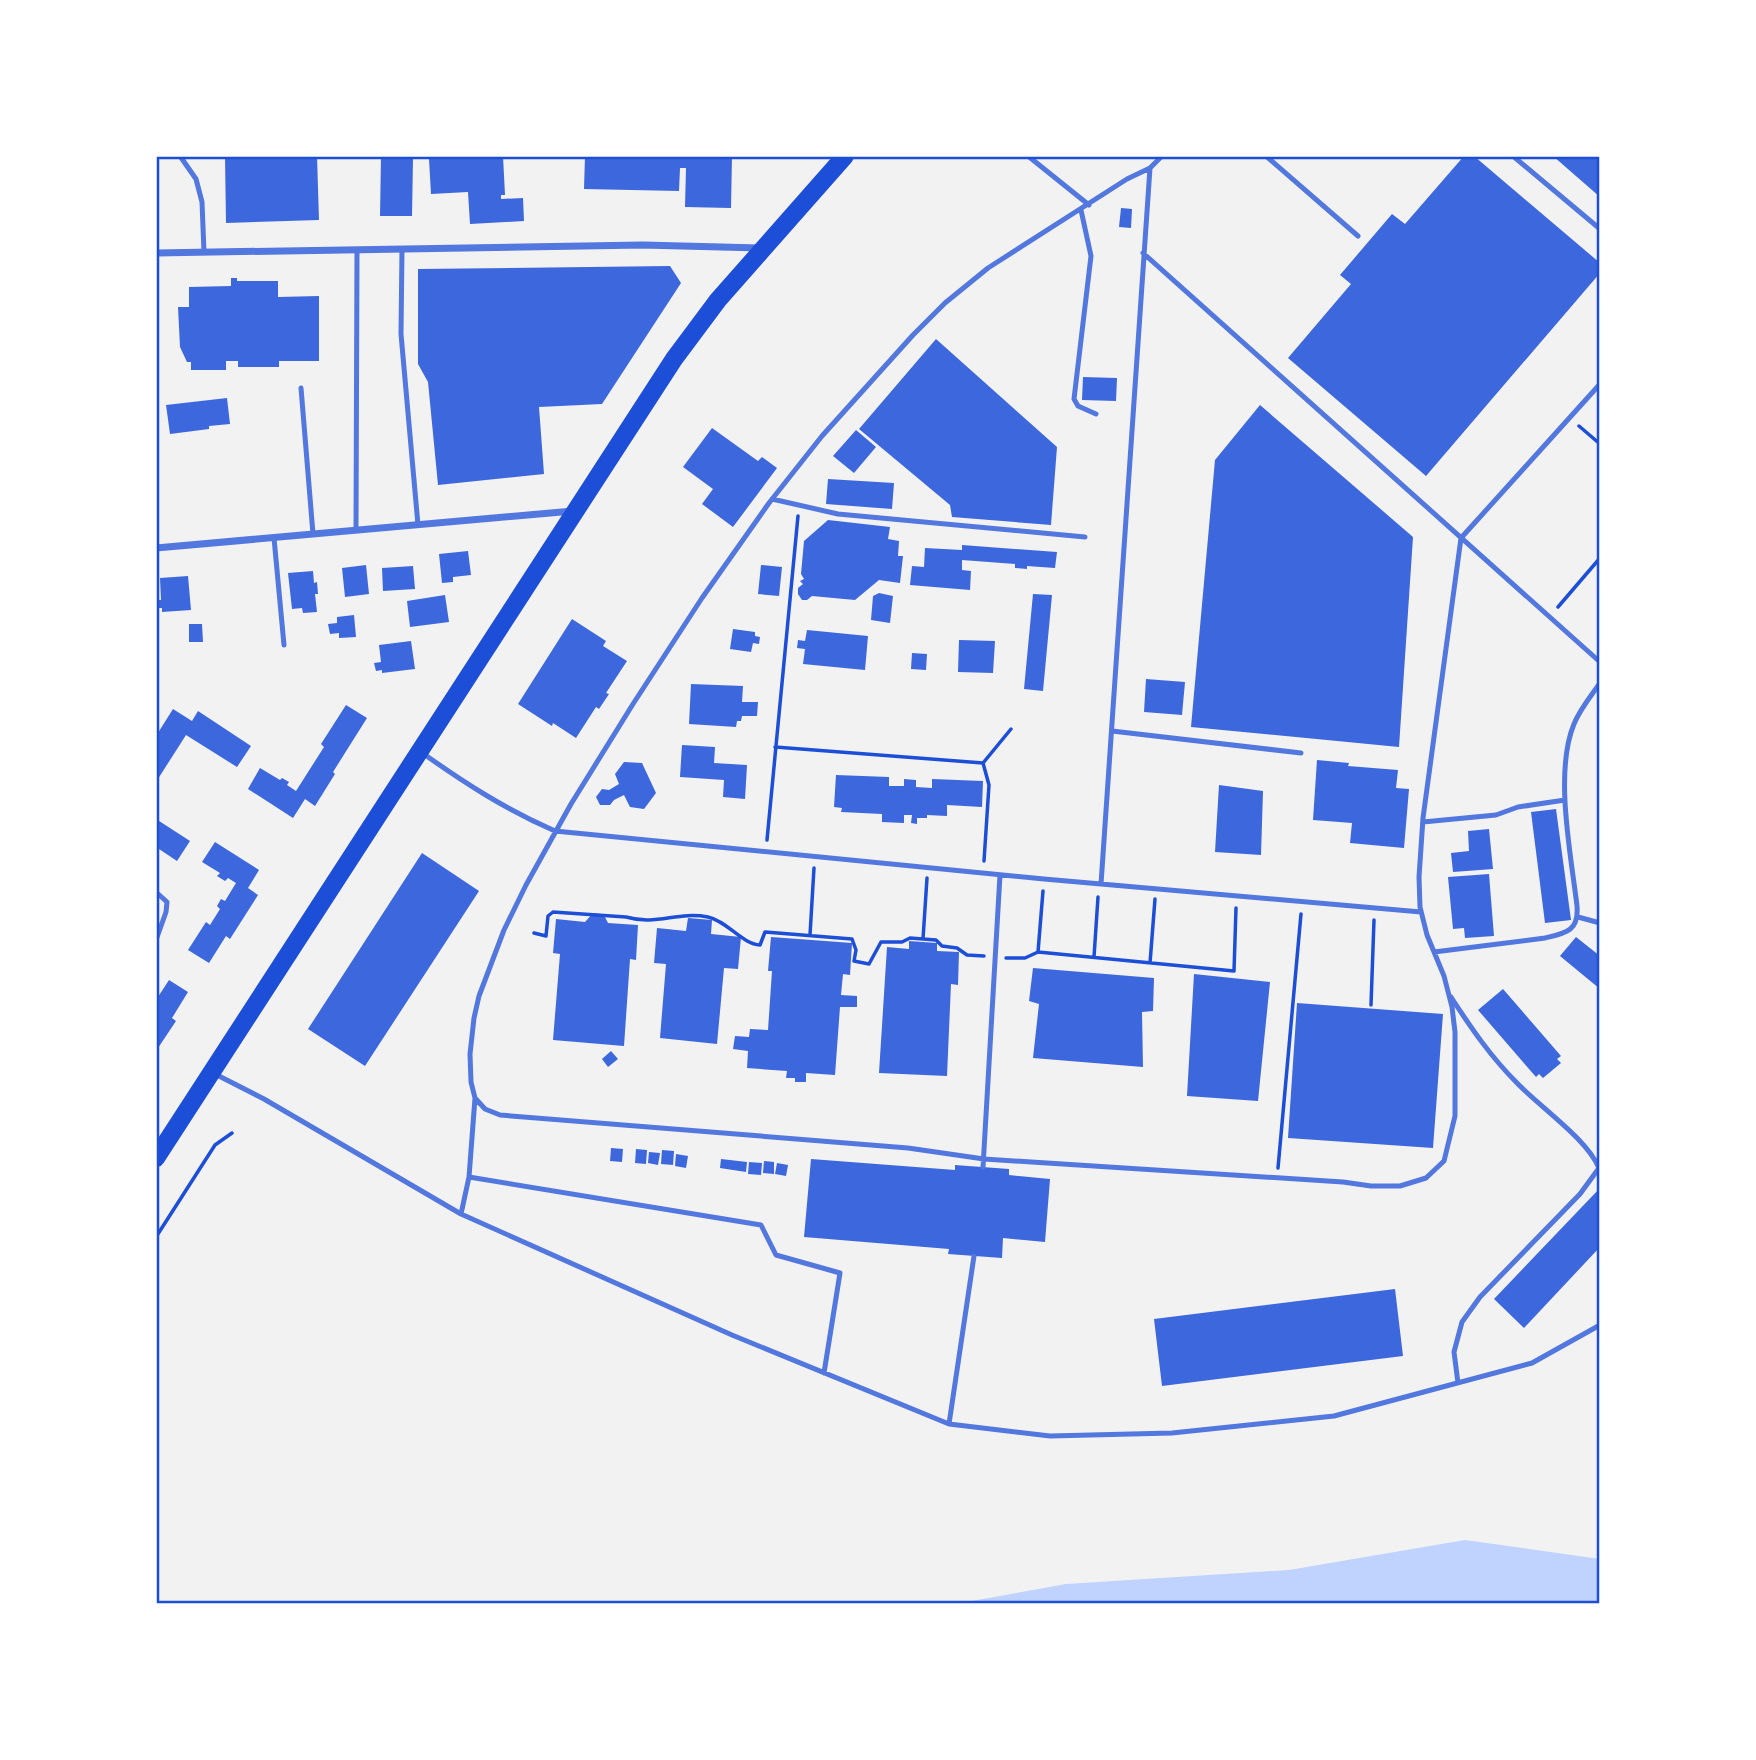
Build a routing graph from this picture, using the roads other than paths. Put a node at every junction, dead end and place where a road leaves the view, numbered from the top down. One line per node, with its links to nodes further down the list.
1 (180, 156): 15 (lane)
2 (845, 156): 12 (main road)
3 (1028, 156): 8 (lane)
4 (1162, 156): 7 (lane)
5 (1266, 156): 11 (lane)
6 (1513, 156): 10 (lane)
7 (1150, 168): 8 (lane); 17 (lane)
8 (1089, 205): 9 (lane)
9 (1082, 210): 20 (lane); 21 (lane)
10 (1600, 229)
11 (1358, 236)
12 (762, 248): 13 (street); 22 (main road)
13 (402, 249): 14 (street); 23 (lane)
14 (357, 250): 15 (street); 24 (lane)
15 (204, 252): 16 (street)
16 (156, 253)
17 (1143, 253): 28 (lane); 33 (lane)
18 (1600, 384): 28 (lane)
19 (302, 388): 25 (lane)
20 (1096, 414)
21 (772, 499): 26 (lane); 38 (lane)
22 (575, 510): 23 (street); 34 (main road)
23 (418, 525): 24 (street)
24 (356, 530): 25 (street)
25 (313, 534): 27 (street)
26 (1085, 537)
27 (274, 538): 29 (street); 30 (lane)
28 (1461, 538): 31 (lane); 37 (lane)
29 (156, 548)
30 (284, 645)
31 (1600, 662)
32 (1600, 683): 36 (lane)
33 (1112, 731): 35 (lane); 40 (lane)
34 (419, 751): 38 (lane); 48 (main road)
35 (1301, 753)
36 (1565, 800): 37 (lane); 43 (lane)
37 (1423, 822): 42 (lane)
38 (555, 831): 39 (lane); 49 (lane)
39 (1000, 875): 40 (lane); 51 (lane)
40 (1100, 884): 42 (lane)
41 (156, 891): 45 (lane)
42 (1421, 912): 46 (lane)
43 (1578, 918): 44 (lane); 46 (lane)
44 (1600, 923)
45 (156, 940)
46 (1434, 952): 47 (lane)
47 (1448, 992): 51 (lane); 58 (lane)
48 (211, 1072): 50 (main road); 54 (lane)
49 (475, 1098): 51 (lane); 53 (lane)
50 (158, 1149)
51 (984, 1159): 52 (lane)
52 (983, 1167)
53 (469, 1177): 54 (lane); 57 (lane)
54 (461, 1214): 57 (lane)
55 (974, 1256): 59 (lane)
56 (1600, 1325): 58 (lane)
57 (824, 1373): 59 (lane)
58 (1458, 1383): 59 (lane)
59 (949, 1424)

